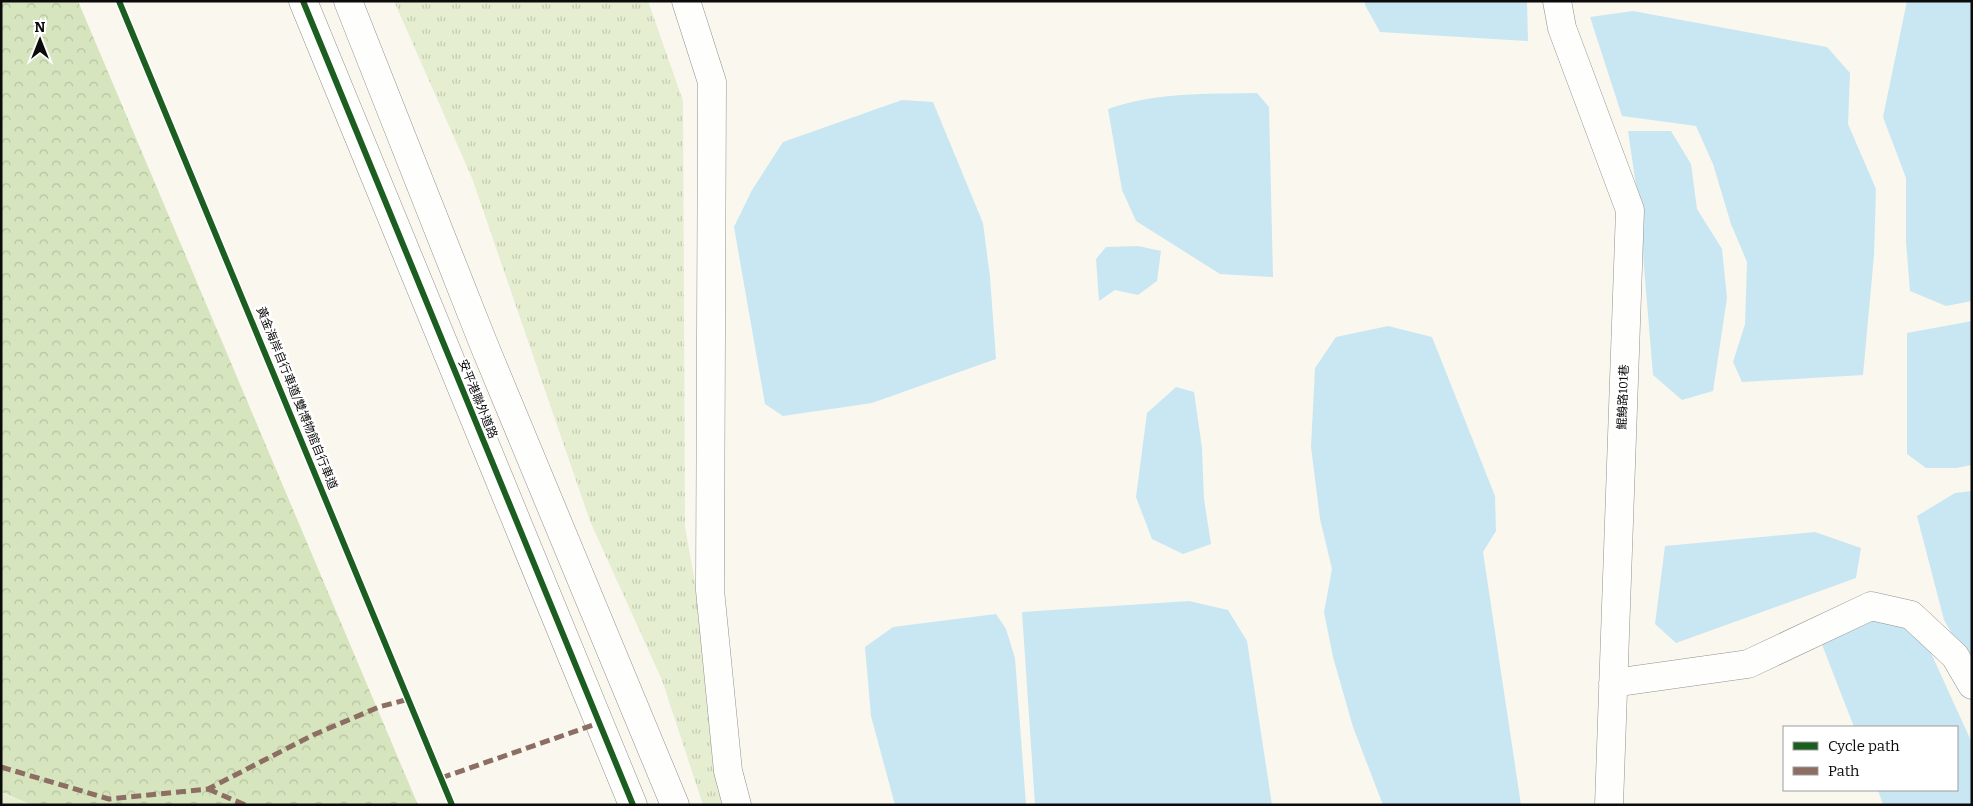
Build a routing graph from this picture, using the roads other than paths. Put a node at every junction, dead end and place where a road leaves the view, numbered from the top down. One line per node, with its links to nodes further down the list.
1 (304, 1): 7 (street, 安平港聯外道路)
2 (348, 1): 8 (street, 安平港聯外道路)
3 (686, 1): 9 (street)
4 (1557, 1): 5 (street, 鯤鯓路101巷)
5 (1613, 683): 6 (street); 10 (street, 鯤鯓路101巷)
6 (1972, 685)
7 (633, 805)
8 (675, 805)
9 (737, 805)
10 (1609, 805)

